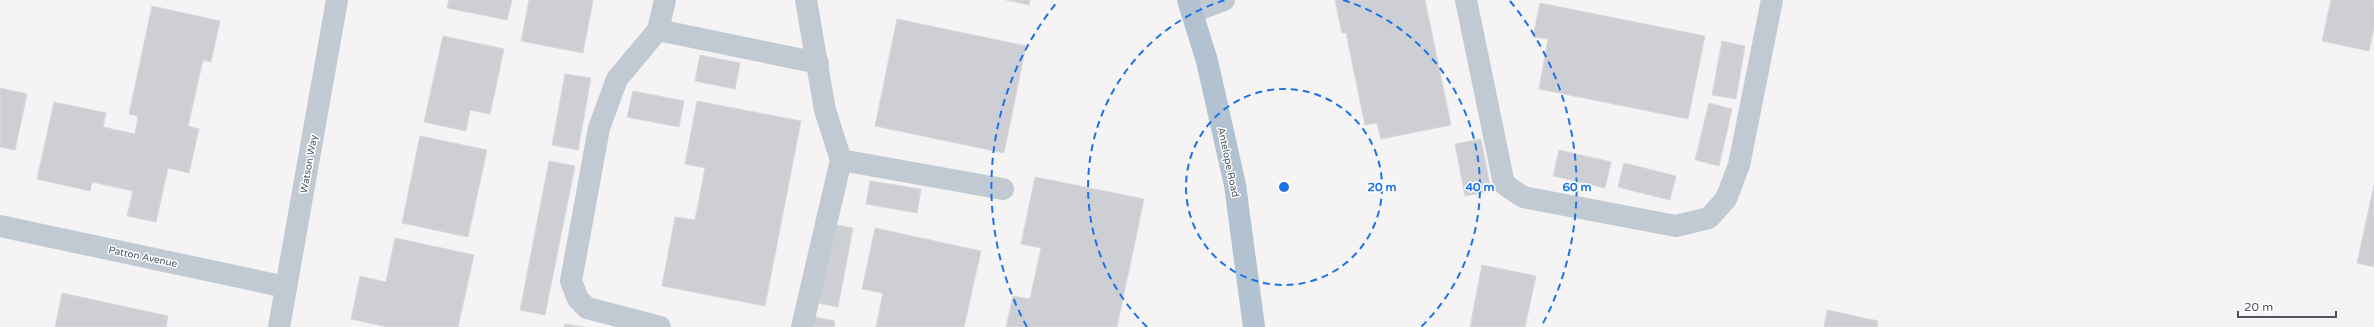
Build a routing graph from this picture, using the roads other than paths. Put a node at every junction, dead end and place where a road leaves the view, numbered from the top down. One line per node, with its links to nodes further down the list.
1 (337, 0): 13 (street, Watson Way)
2 (665, 0): 8 (street)
3 (806, 0): 9 (street)
4 (1224, 0): 7 (street)
5 (1466, 0): 6 (street)
6 (1772, 0)
7 (1190, 6): 17 (main road, Antelope Road)
8 (658, 30): 9 (street); 15 (street)
9 (818, 63): 10 (street)
10 (841, 160): 11 (street); 16 (street)
11 (1003, 189)
12 (0, 226): 13 (street, Patton Avenue)
13 (286, 287): 14 (street, Watson Way)
14 (278, 327)
15 (660, 327)
16 (802, 327)
17 (1254, 327)

